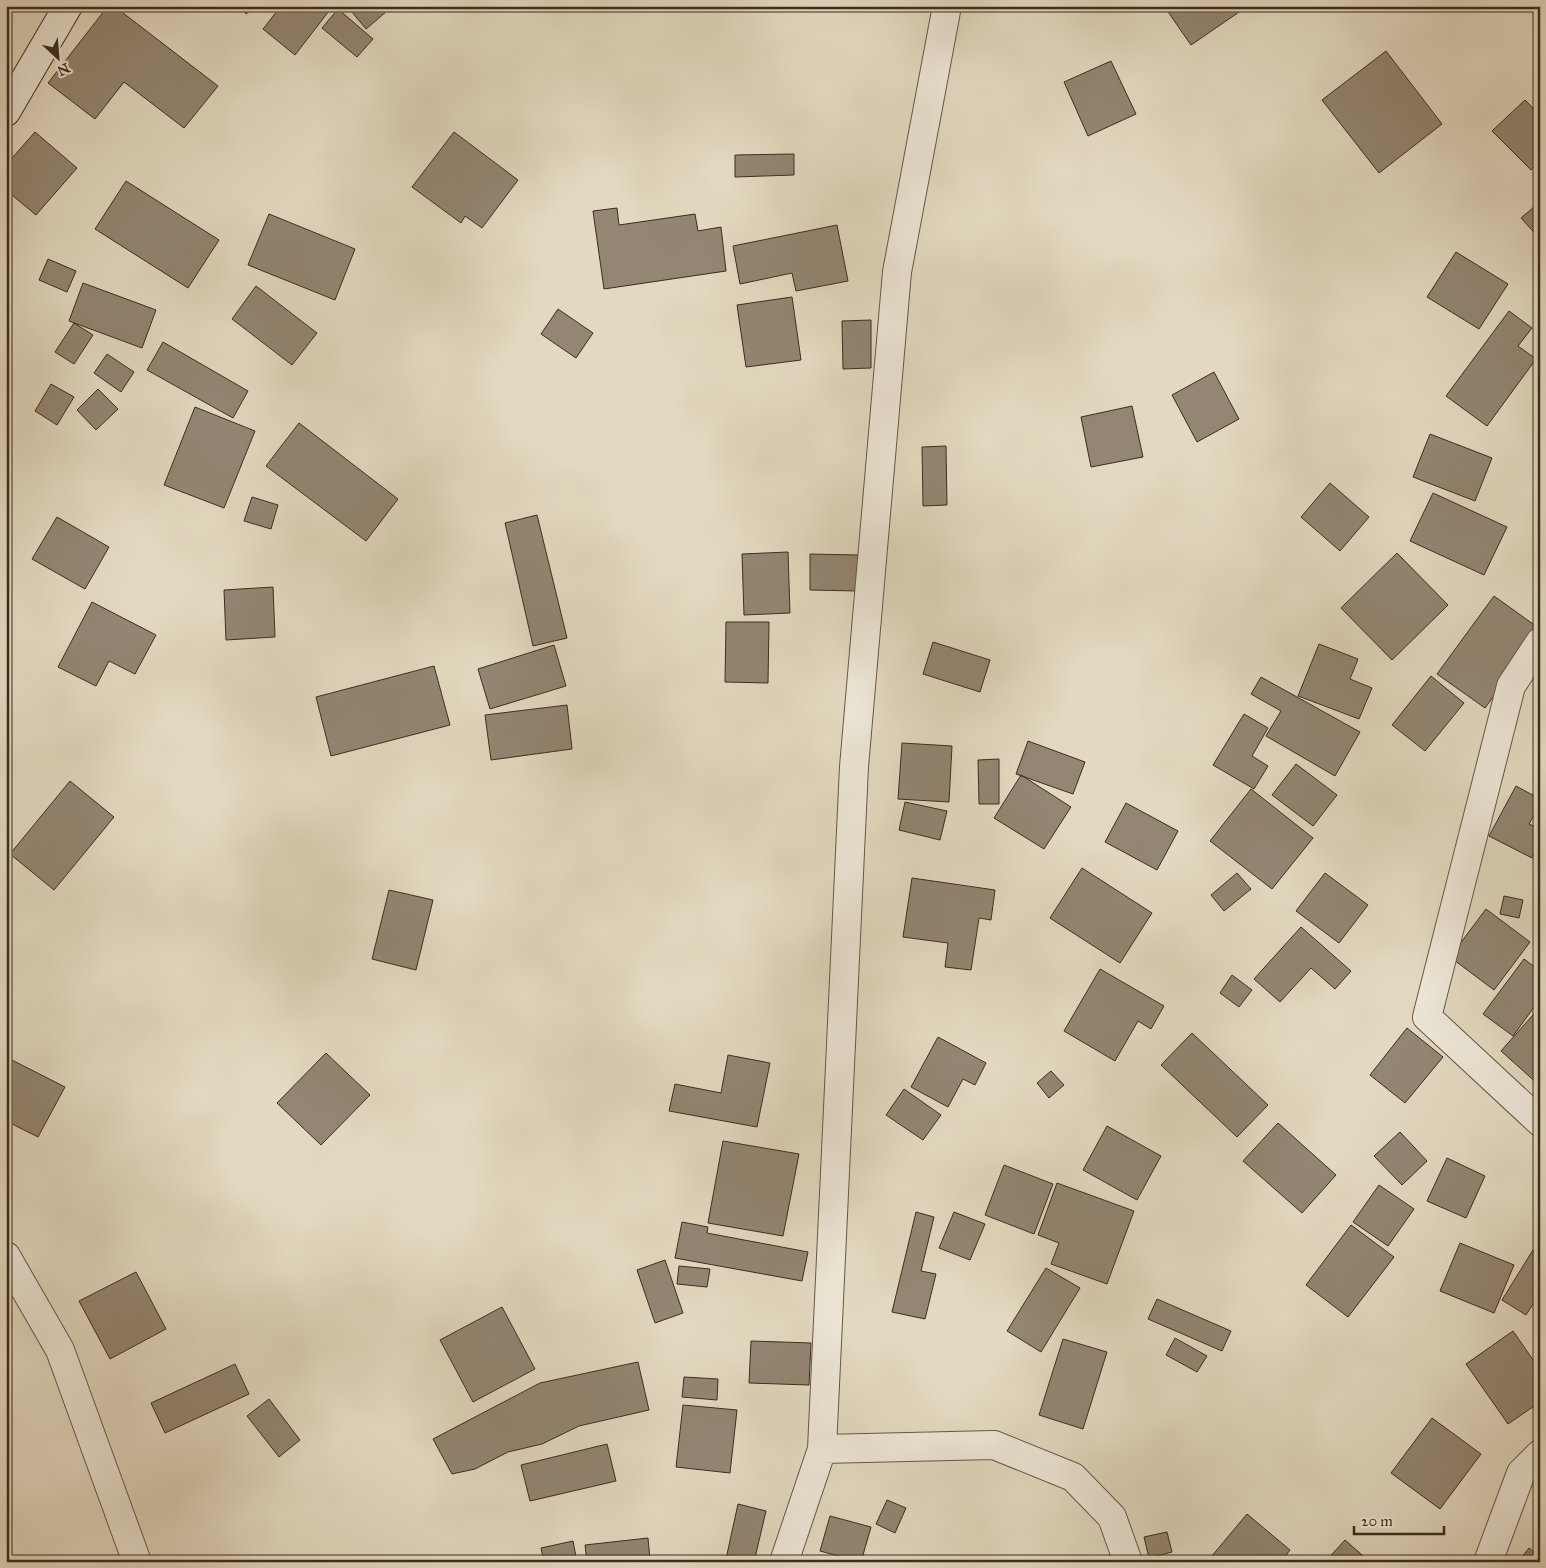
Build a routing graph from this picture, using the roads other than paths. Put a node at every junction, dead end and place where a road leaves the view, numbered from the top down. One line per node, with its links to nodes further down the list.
1 (68, 6): 3 (street)
2 (947, 6): 7 (street)
3 (6, 112)
4 (1540, 642): 5 (street)
5 (1540, 1122)
6 (6, 1256): 9 (street)
7 (822, 1450): 10 (street); 11 (street)
8 (1540, 1454): 12 (street)
9 (137, 1562)
10 (784, 1562)
11 (1128, 1562)
12 (1488, 1562)

